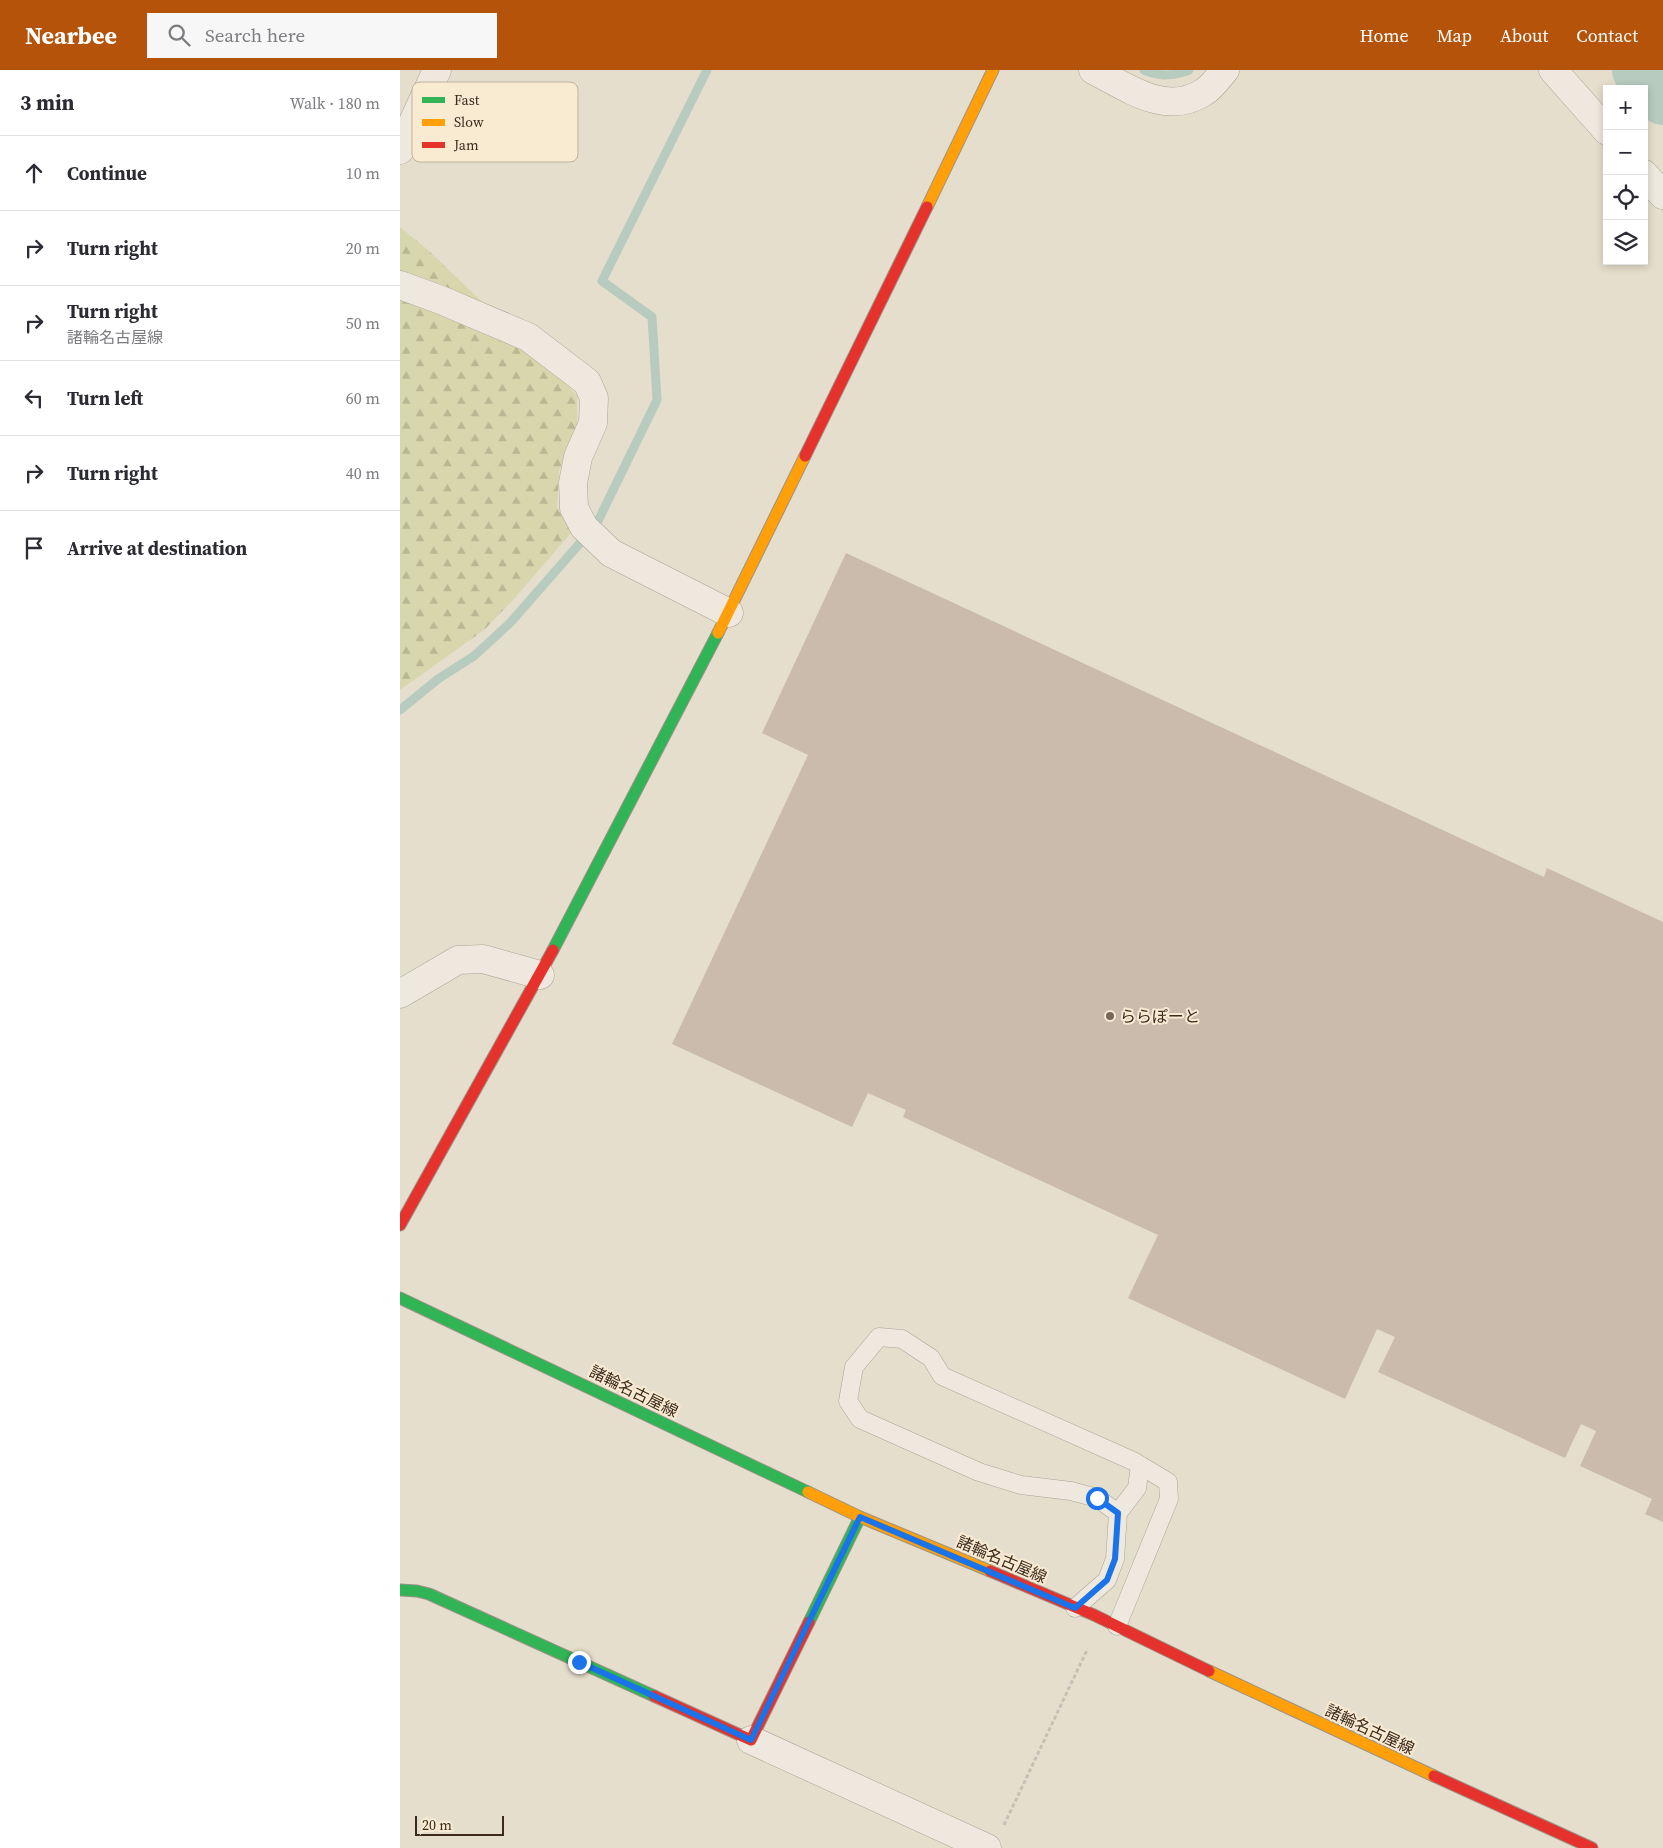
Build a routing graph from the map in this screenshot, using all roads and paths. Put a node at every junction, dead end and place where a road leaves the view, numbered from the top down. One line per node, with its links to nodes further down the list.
1 (437, 70): 6 (street)
2 (993, 70): 13 (street)
3 (1093, 70): 4 (street)
4 (1225, 70)
5 (1553, 70): 8 (street)
6 (431, 82)
7 (412, 124): 9 (street)
8 (1606, 130)
9 (400, 150)
10 (1645, 175): 11 (street)
11 (1663, 195)
12 (400, 285): 13 (street)
13 (729, 613): 14 (street)
14 (540, 975): 15 (street); 16 (street)
15 (400, 994)
16 (400, 1226)
17 (400, 1298): 20 (street, 諸輪名古屋線)
18 (1140, 1465): 19 (lane); 19 (lane); 23 (lane)
19 (1118, 1513): 22 (lane)
20 (860, 1517): 22 (street, 諸輪名古屋線); 25 (street)
21 (400, 1590): 25 (street)
22 (1075, 1608): 23 (street, 諸輪名古屋線)
23 (1117, 1626): 27 (street, 諸輪名古屋線)
24 (1087, 1650): 26 (path)
25 (751, 1740): 26 (street)
26 (980, 1841)
27 (1592, 1848)

